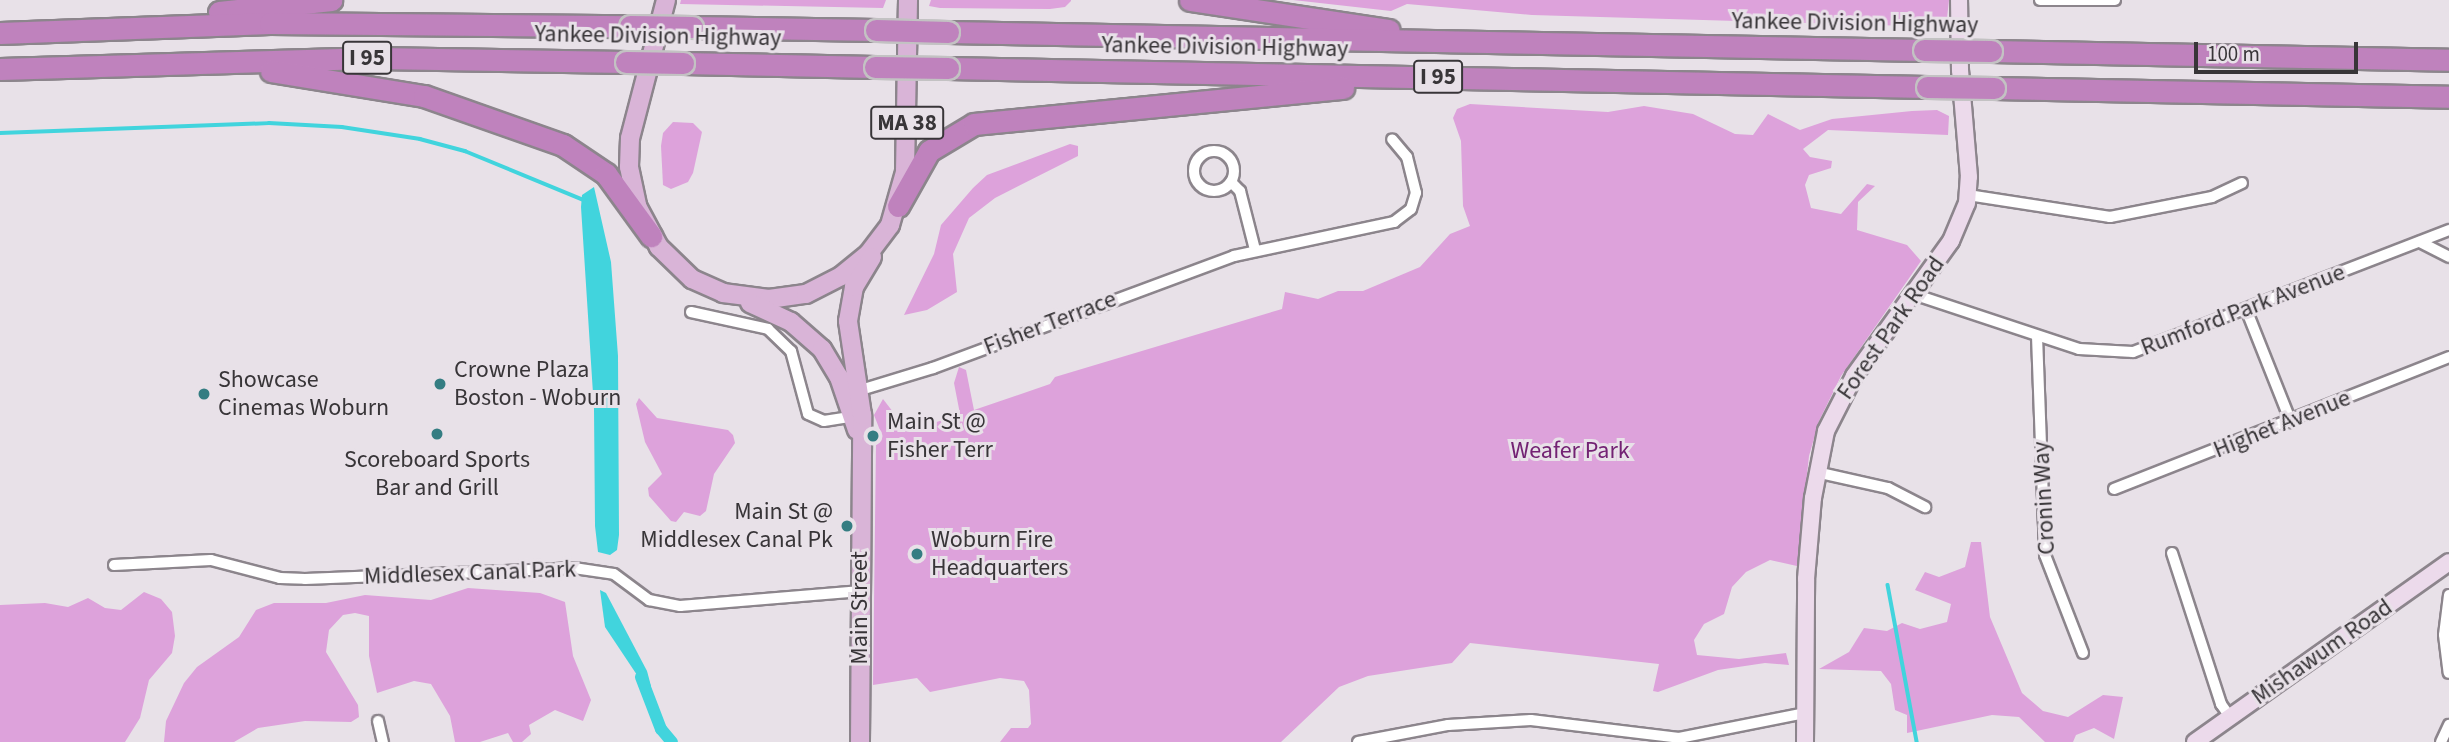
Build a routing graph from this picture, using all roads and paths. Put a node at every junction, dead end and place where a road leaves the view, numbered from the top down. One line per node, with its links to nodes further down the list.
1 (331, 0): 8 (highway)
2 (666, 0): 22 (main road, MA 38)
3 (908, 0): 20 (main road, MA 38)
4 (1190, 0): 10 (highway)
5 (1959, 0): 19 (street, Forest Park Road)
6 (2040, 0): 7 (street)
7 (2116, 0)
8 (102, 28): 9 (highway, Yankee Division Highway / I 95); 10 (highway, Yankee Division Highway / I 95, bridge)
9 (0, 33)
10 (1482, 42): 11 (highway, Yankee Division Highway / I 95, bridge)
11 (2449, 60)
12 (108, 64): 13 (highway, Yankee Division Highway / I 95); 14 (highway, Yankee Division Highway / I 95, bridge); 22 (highway)
13 (0, 69)
14 (1491, 78): 15 (highway, Yankee Division Highway / I 95, bridge); 20 (highway)
15 (2449, 97)
16 (1392, 139): 25 (street, Fisher Terrace)
17 (1231, 182): 25 (street)
18 (2242, 183): 19 (street)
19 (1968, 195): 28 (street, Forest Park Road)
20 (898, 206): 23 (main road, MA 38)
21 (2449, 230): 24 (street, Rumford Park Avenue)
22 (651, 236): 27 (main road, MA 38)
23 (880, 241): 27 (main road); 33 (main road, Main Street / MA 38)
24 (2420, 242): 26 (street); 29 (street, Rumford Park Avenue)
25 (1255, 250): 33 (street, Fisher Terrace)
26 (2449, 257)
27 (723, 293): 33 (main road, Main Street / MA 38)
28 (1913, 294): 31 (street, Rumford Park Avenue); 36 (street, Forest Park Road)
29 (2246, 309): 31 (street, Rumford Park Avenue); 35 (street)
30 (691, 312): 34 (street)
31 (2037, 336): 44 (street, Cronin Way)
32 (2449, 357): 35 (street, Highet Avenue)
33 (851, 393): 34 (main road, Main Street / MA 38)
34 (857, 422): 42 (main road, Main Street / MA 38)
35 (2291, 422): 37 (street, Highet Avenue)
36 (1816, 472): 38 (street); 46 (street, Forest Park Road)
37 (2114, 489)
38 (1925, 507)
39 (2172, 553): 47 (street)
40 (2449, 562): 47 (street, Mishawum Road)
41 (114, 565): 42 (street, Middlesex Canal Park)
42 (861, 591): 52 (main road, Main Street / MA 38)
43 (2449, 595): 45 (street)
44 (2083, 653)
45 (2449, 673)
46 (1805, 713): 53 (street); 54 (street, Forest Park Road)
47 (2230, 717): 50 (street, Mishawum Road)
48 (378, 720): 51 (street)
49 (2449, 725): 56 (street)
50 (2215, 736): 55 (street, Mishawum Road)
51 (383, 742)
52 (860, 742)
53 (1358, 742)
54 (1805, 742)
55 (2195, 742)
56 (2441, 742)

